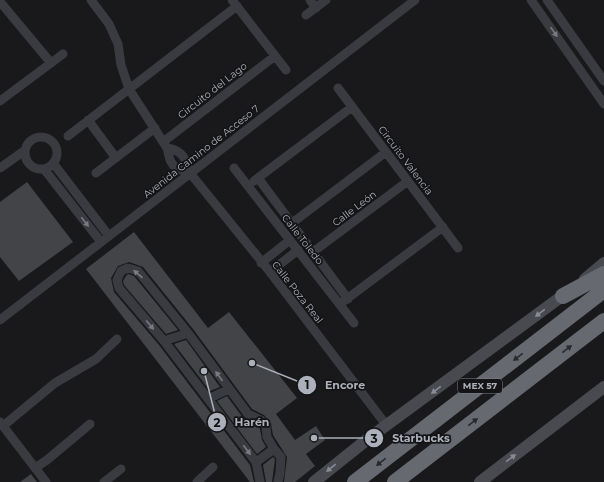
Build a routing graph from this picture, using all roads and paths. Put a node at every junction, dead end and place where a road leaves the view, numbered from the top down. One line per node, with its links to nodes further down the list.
1 (91, 0): 19 (street)
2 (310, 0): 9 (street)
3 (326, 0): 9 (street)
4 (415, 0): 35 (street, Avenida Camino de Acceso 7)
5 (547, 0): 8 (street); 11 (street)
6 (2, 2): 15 (street)
7 (234, 3): 14 (street); 19 (street)
8 (534, 3): 12 (street, one-way to 12)
9 (316, 8): 10 (street)
10 (306, 15)
11 (580, 47): 12 (street); 17 (street)
12 (568, 53): 21 (street)
13 (63, 54): 15 (street)
14 (275, 56): 16 (street); 26 (street, Circuito del Lago)
15 (51, 63): 20 (street)
16 (286, 70)
17 (604, 81)
18 (338, 88): 22 (street, Circuito Valencia)
19 (129, 89): 23 (street); 24 (street)
20 (0, 100)
21 (604, 104)
22 (352, 107): 28 (street, Circuito Valencia); 36 (street)
23 (88, 120): 25 (street); 29 (street)
24 (155, 128): 26 (street); 29 (street)
25 (68, 136)
26 (165, 145): 35 (street); 35 (street)
27 (24, 151): 30 (street); 31 (street); 33 (street)
28 (386, 152): 37 (street, Circuito Valencia); 41 (street)
29 (116, 158): 34 (street)
30 (53, 163): 33 (street); 39 (street)
31 (0, 168)
32 (234, 168): 38 (street, Calle Toledo)
33 (44, 169): 40 (street)
34 (96, 173)
35 (190, 173): 43 (street, Avenida Camino de Acceso 7); 48 (street, Calle Poza Real)
36 (258, 178): 38 (street); 41 (street, Calle Toledo)
37 (408, 181): 42 (street, Circuito Valencia); 47 (street, Calle León)
38 (248, 186): 44 (street, Calle Toledo)
39 (84, 203): 40 (street); 43 (street)
40 (76, 210): 43 (street, one-way to 43)
41 (292, 223): 47 (street, Calle Toledo)
42 (443, 227): 45 (street, Circuito Valencia); 54 (street)
43 (105, 239): 56 (street, Avenida Camino de Acceso 7)
44 (290, 240): 46 (street, Calle Toledo); 48 (street)
45 (458, 248)
46 (298, 250): 50 (street); 55 (street, Calle Toledo)
47 (313, 252): 54 (street, Calle Toledo)
48 (261, 263): 50 (street, Calle Poza Real)
49 (604, 263): 53 (main road)
50 (270, 272): 67 (street, Calle Poza Real)
51 (604, 274): 53 (highway)
52 (604, 290): 80 (highway, MEX 57, one-way to 80)
53 (563, 296): 67 (main road, one-way to 67)
54 (348, 299): 55 (street)
55 (340, 305): 58 (street, Calle Toledo)
56 (0, 320)
57 (604, 321): 70 (highway, MEX 57, one-way to 57)
58 (354, 323)
59 (188, 333): 61 (street); 61 (street, one-way to 61); 63 (street, one-way to 59)
60 (117, 339): 65 (street)
61 (164, 341): 64 (street)
62 (604, 387): 83 (main road, one-way to 62)
63 (229, 389): 64 (street); 68 (street)
64 (208, 399): 69 (street, one-way to 69)
65 (1, 424): 72 (street)
66 (90, 424): 72 (street)
67 (387, 426): 79 (main road, one-way to 79)
68 (274, 449): 69 (street); 78 (street)
69 (256, 462): 77 (street)
70 (420, 463): 81 (highway, MEX 57); 82 (highway)
71 (213, 467): 76 (street)
72 (35, 468): 74 (street)
73 (121, 469): 75 (street)
74 (46, 482)
75 (104, 482)
76 (197, 482)
77 (260, 482)
78 (278, 482)
79 (314, 482)
80 (355, 482)
81 (395, 482)
82 (400, 482)
83 (480, 482)

